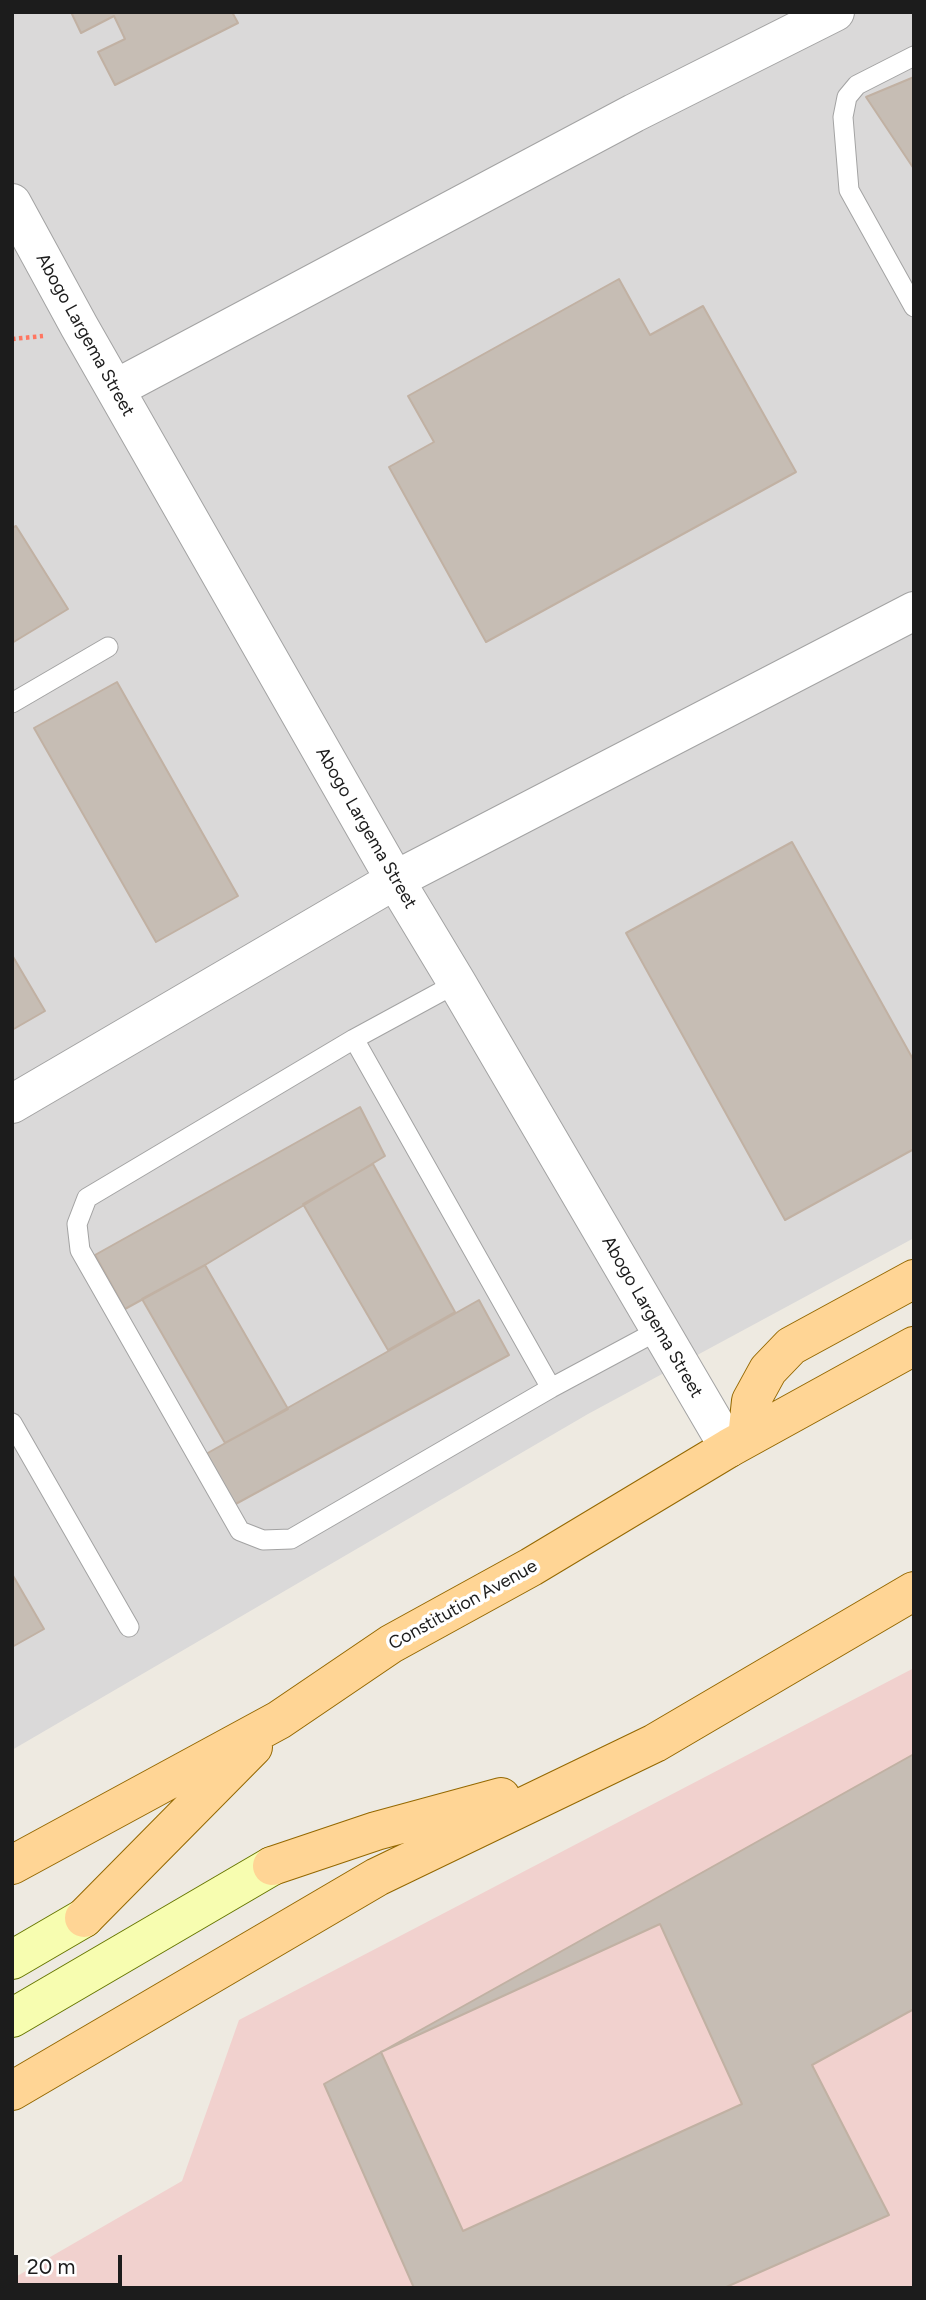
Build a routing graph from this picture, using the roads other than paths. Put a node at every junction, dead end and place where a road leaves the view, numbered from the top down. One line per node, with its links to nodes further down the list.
1 (835, 12): 5 (street)
2 (914, 56): 4 (lane)
3 (12, 203): 5 (street, Abogo Largema Street)
4 (914, 307)
5 (115, 389): 9 (street, Abogo Largema Street)
6 (914, 611): 9 (street)
7 (108, 647): 8 (lane)
8 (12, 703)
9 (395, 880): 10 (street, Abogo Largema Street); 12 (street)
10 (457, 983): 11 (lane); 14 (street, Abogo Largema Street)
11 (354, 1039): 16 (lane); 16 (lane)
12 (12, 1104)
13 (914, 1279): 18 (main road)
14 (659, 1330): 16 (lane); 18 (street, Abogo Largema Street)
15 (914, 1346): 18 (main road, Constitution Avenue)
16 (551, 1388)
17 (12, 1423): 21 (lane)
18 (738, 1443): 23 (main road, Constitution Avenue)
19 (914, 1591): 22 (main road)
20 (914, 1621): 22 (main road)
21 (129, 1627)
22 (782, 1667): 24 (main road)
23 (279, 1720): 25 (main road, Constitution Avenue); 26 (main road)
24 (579, 1780): 27 (main road); 28 (main road)
25 (12, 1865)
26 (12, 1960)
27 (12, 2018)
28 (12, 2091)

